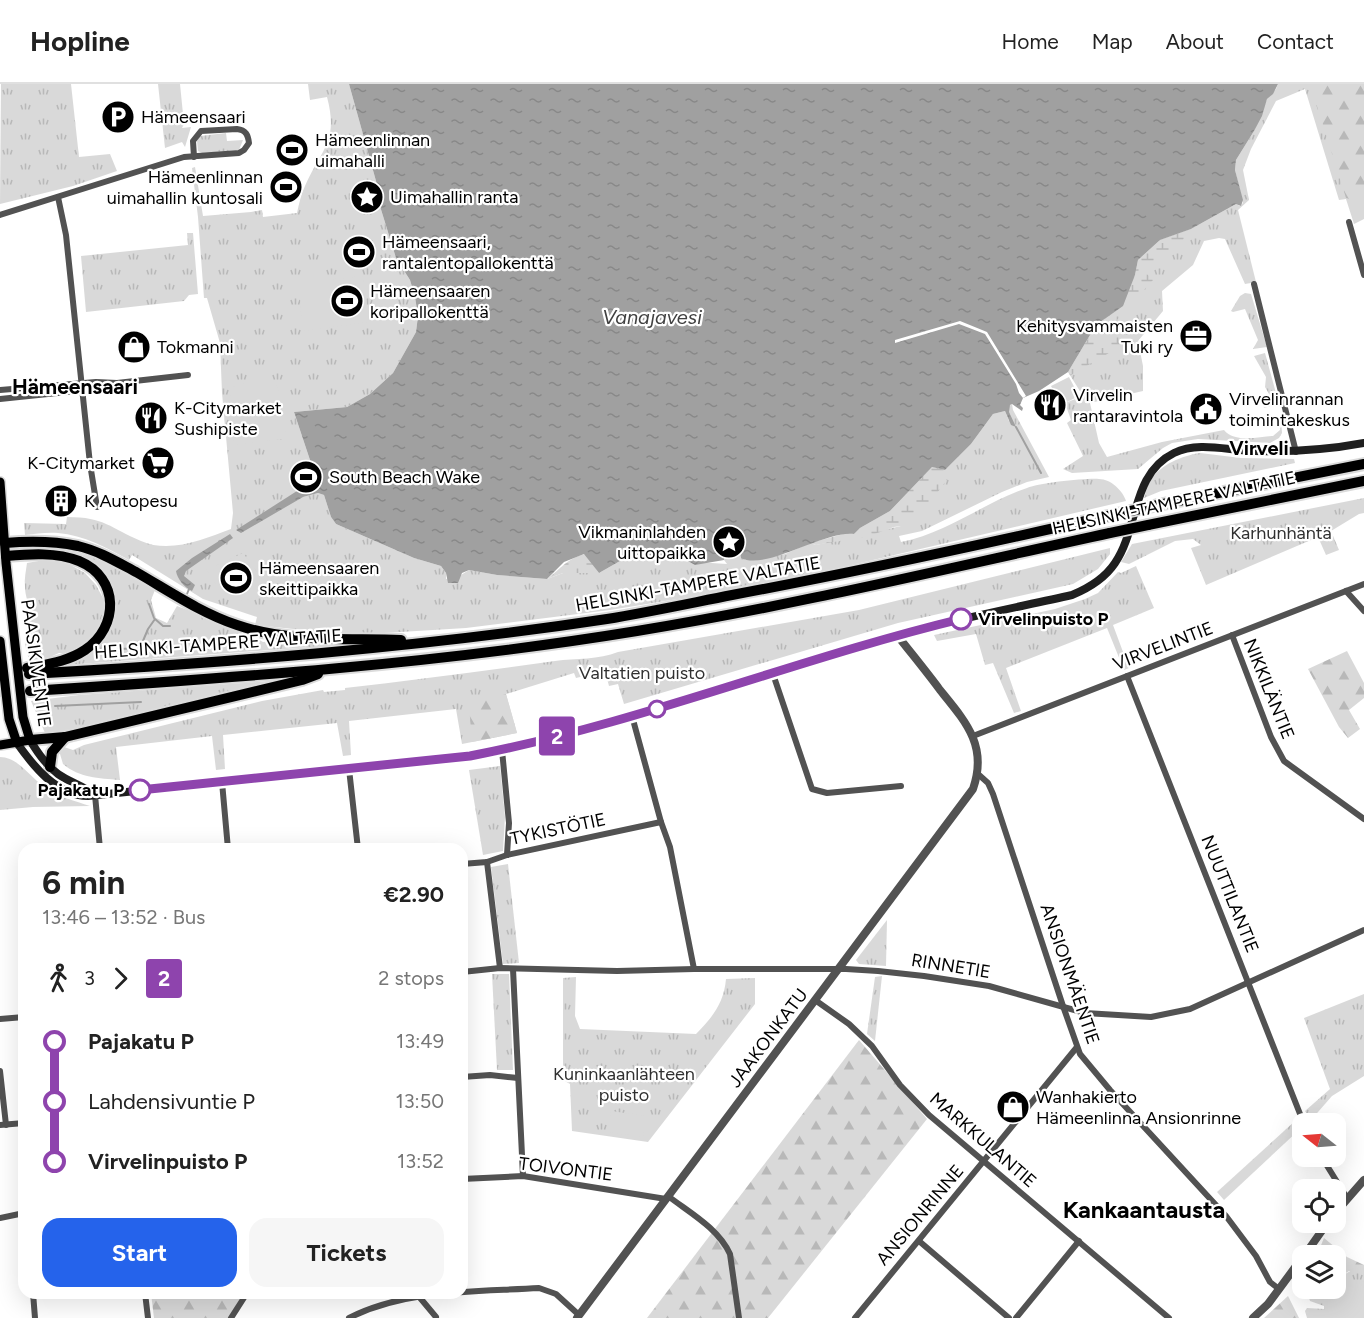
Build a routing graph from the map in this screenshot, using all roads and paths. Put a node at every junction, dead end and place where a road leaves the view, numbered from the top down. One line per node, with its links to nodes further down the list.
1 (194, 157): 1 (street); 2 (street)
2 (58, 196): 3 (street); 8 (street)
3 (0, 215)
4 (1349, 222): 5 (street)
5 (1364, 275)
6 (1254, 284): 12 (street)
7 (188, 375): 8 (street)
8 (83, 387): 9 (street); 10 (street); 16 (street)
9 (0, 390)
10 (0, 399)
11 (1364, 443): 12 (main road)
12 (1296, 452): 22 (main road)
13 (1364, 464): 25 (highway, HELSINKI-TAMPERE VALTATIE, bridge)
14 (1364, 481): 26 (highway, HELSINKI-TAMPERE VALTATIE, bridge)
15 (0, 482): 17 (main road, PAASIKIVENTIE)
16 (97, 507)
17 (2, 543): 18 (main road, PAASIKIVENTIE); 25 (highway)
18 (3, 556): 25 (highway, HELSINKI-TAMPERE VALTATIE); 33 (main road, PAASIKIVENTIE)
19 (1364, 584): 20 (street, VIRVELINTIE)
20 (1346, 591): 21 (street); 23 (street, VIRVELINTIE)
21 (1364, 611)
22 (897, 635): 27 (main road); 34 (street, ANSIONMÄENTIE)
23 (1232, 635): 28 (street, VIRVELINTIE); 45 (street, NIKKILÄNTIE)
24 (0, 641): 31 (main road, PAASIKIVENTIE)
25 (422, 642)
26 (329, 670): 29 (highway, HELSINKI-TAMPERE VALTATIE); 35 (highway)
27 (772, 674): 30 (main road); 43 (street)
28 (1128, 676): 34 (street, VIRVELINTIE); 59 (street, NUUTTILANTIE)
29 (30, 691)
30 (632, 716): 38 (main road); 46 (street)
31 (11, 728): 32 (main road); 33 (main road); 36 (main road, PAASIKIVENTIE)
32 (0, 729)
33 (28, 734): 35 (highway); 36 (main road); 39 (main road)
34 (973, 736): 41 (street, ANSIONMÄENTIE)
35 (65, 737): 39 (highway)
36 (17, 743): 37 (main road); 44 (main road)
37 (0, 745)
38 (502, 750): 40 (main road); 50 (street)
39 (50, 767): 44 (main road)
40 (349, 769): 42 (main road); 49 (street)
41 (978, 774): 58 (street, JAAKONKATU); 61 (street, ANSIONMÄENTIE)
42 (222, 782): 44 (main road); 48 (street)
43 (901, 786)
44 (95, 795): 47 (street)
45 (1364, 819)
46 (661, 822): 50 (street, TYKISTÖTIE); 56 (street)
47 (99, 843)
48 (227, 843)
49 (357, 843)
50 (507, 855): 51 (street, TYKISTÖTIE)
51 (487, 862): 52 (street, TYKISTÖTIE); 54 (street)
52 (468, 864)
53 (1364, 930): 59 (street, RINNETIE)
54 (500, 968): 55 (street, RINNETIE); 57 (street, RINNETIE)
55 (513, 969): 56 (street, RINNETIE); 67 (street)
56 (694, 969): 58 (street, RINNETIE)
57 (468, 971)
58 (837, 971): 60 (street, JAAKONKATU); 61 (street, RINNETIE)
59 (1249, 983): 61 (street, RINNETIE); 68 (street, NUUTTILANTIE)
60 (815, 1000): 71 (street, MARKKULANTIE); 76 (street, JAAKONKATU)
61 (1063, 1006): 64 (street, ANSIONMÄENTIE)
62 (18, 1018): 63 (street)
63 (0, 1020)
64 (1077, 1047): 71 (street, ANSIONRINNE); 83 (street, ANSIONMÄENTIE)
65 (0, 1071): 70 (street)
66 (468, 1077): 67 (street)
67 (518, 1078): 73 (street)
68 (1300, 1113)
69 (18, 1124): 70 (street)
70 (3, 1125)
71 (984, 1162): 80 (street, ANSIONRINNE); 81 (street, MARKKULANTIE)
72 (1328, 1167): 77 (street)
73 (523, 1176): 74 (street, TOIVONTIE); 76 (street, TOIVONTIE)
74 (468, 1179)
75 (1364, 1180): 77 (street)
76 (667, 1198): 91 (street, JAAKONKATU); 96 (street)
77 (1347, 1198)
78 (18, 1214): 79 (street)
79 (0, 1218)
80 (918, 1241): 97 (street, ANSIONRINNE); 98 (street)
81 (1079, 1241): 99 (street); 100 (street, MARKKULANTIE)
82 (1292, 1272): 83 (street)
83 (1279, 1289): 101 (street)
84 (468, 1291): 91 (street)
85 (33, 1299): 92 (street)
86 (146, 1299): 93 (street)
87 (243, 1299): 94 (street)
88 (400, 1299): 95 (street)
89 (420, 1299): 90 (street)
90 (436, 1317)
91 (578, 1317)
92 (35, 1318)
93 (148, 1318)
94 (231, 1318)
95 (349, 1318)
96 (739, 1318)
97 (855, 1318)
98 (1009, 1318)
99 (1016, 1318)
100 (1169, 1318)
101 (1252, 1318)

